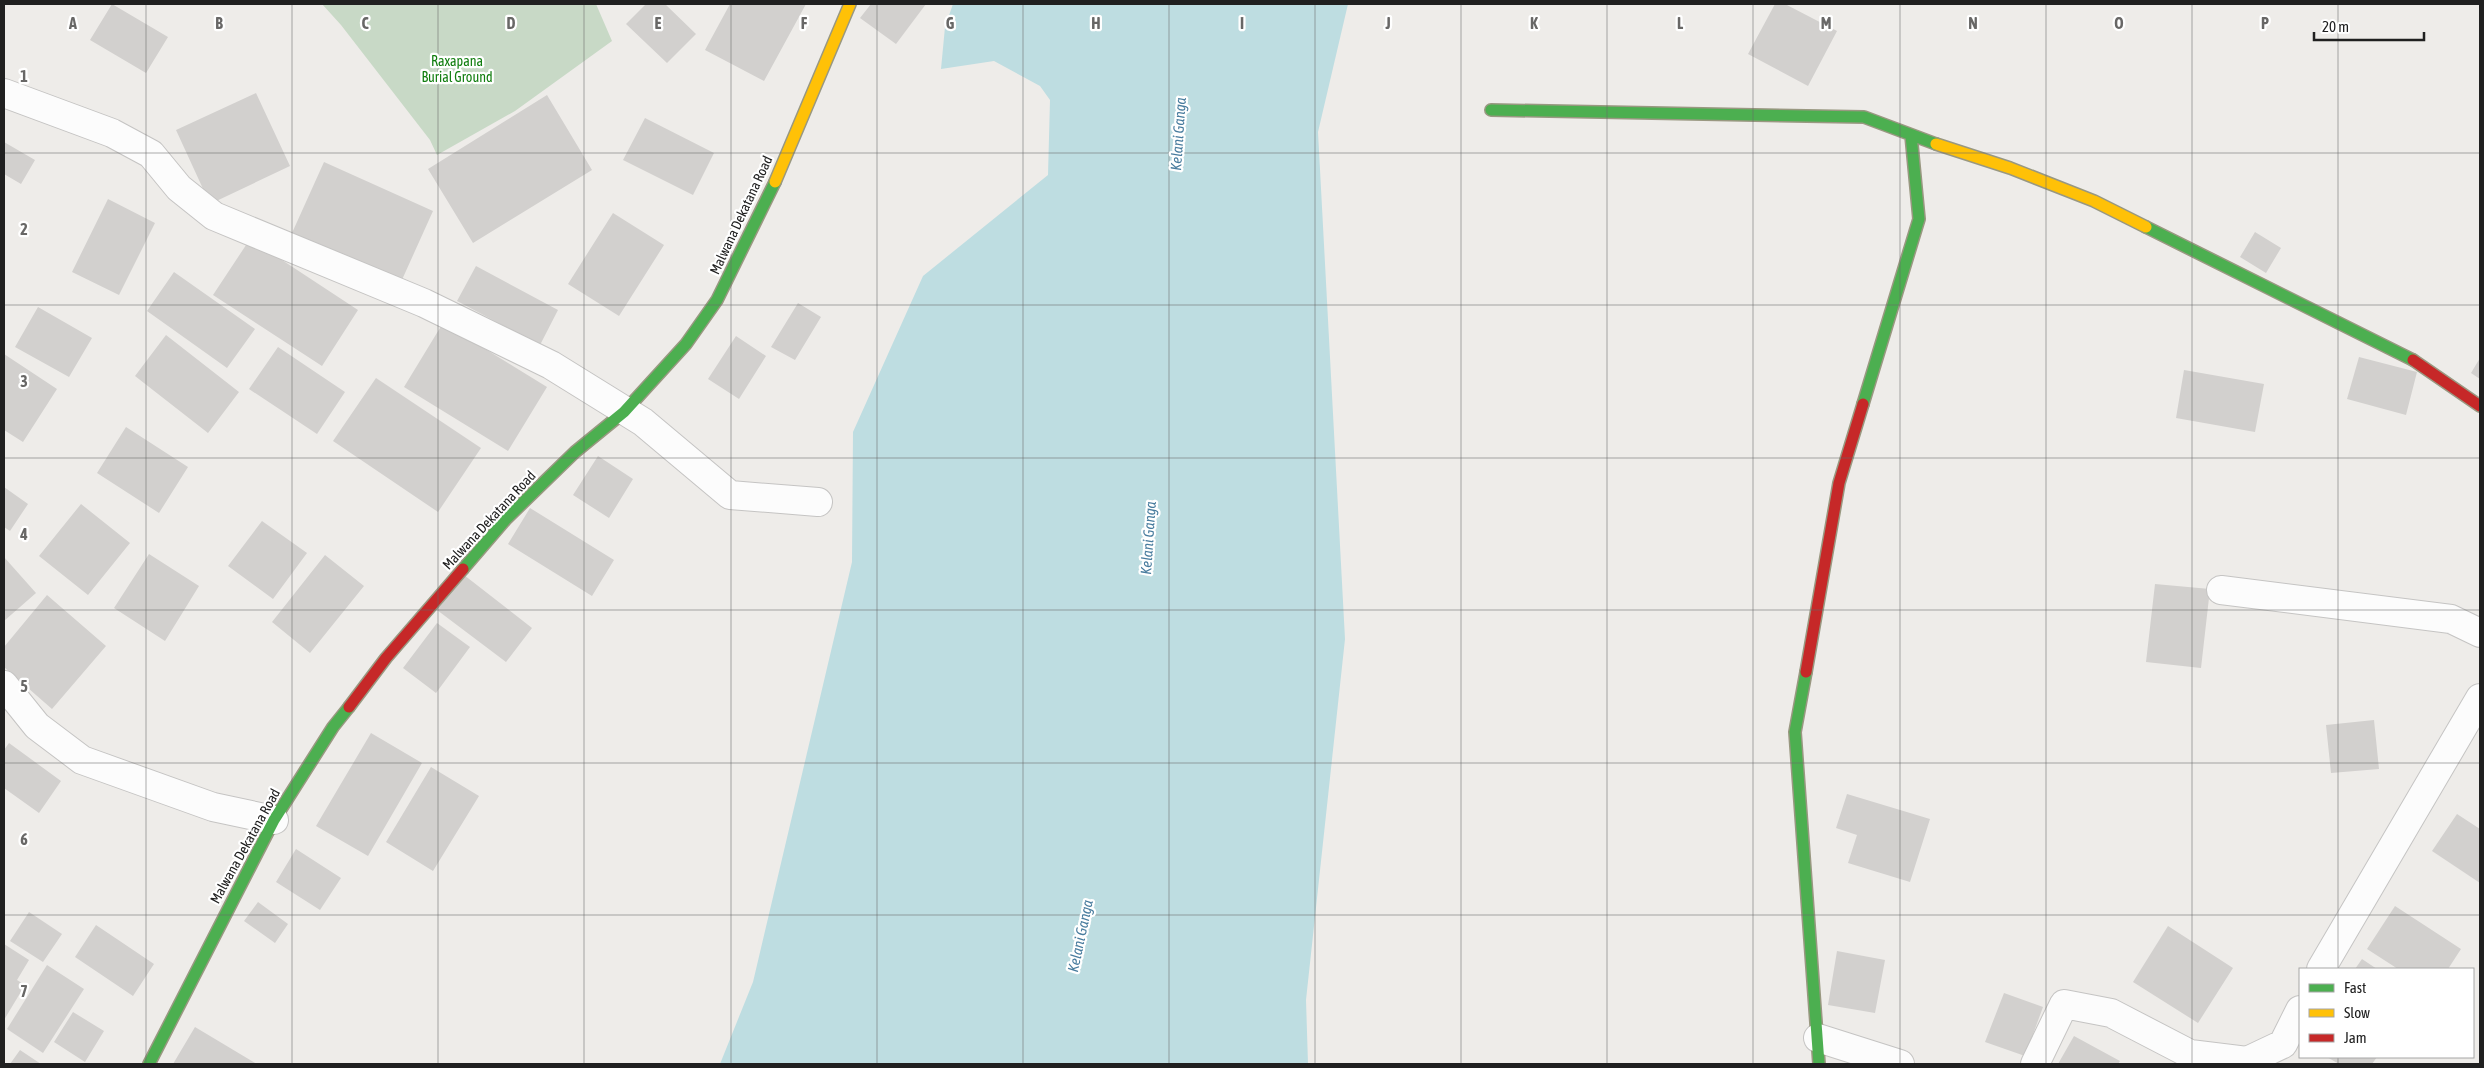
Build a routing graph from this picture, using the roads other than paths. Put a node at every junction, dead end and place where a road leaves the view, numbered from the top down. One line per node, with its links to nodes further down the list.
1 (850, 4): 6 (street, Malwana Dekatana Road)
2 (4, 93): 6 (street)
3 (1490, 110): 4 (street)
4 (1911, 135): 5 (street); 15 (street)
5 (2480, 406)
6 (624, 412): 7 (street); 12 (street, Malwana Dekatana Road)
7 (818, 502)
8 (2221, 590): 9 (street)
9 (2480, 633)
10 (4, 685): 12 (street)
11 (2480, 698): 13 (street)
12 (274, 820): 16 (street, Malwana Dekatana Road)
13 (2322, 968)
14 (2299, 1012): 18 (street)
15 (1819, 1051): 17 (street)
16 (149, 1064)
17 (1900, 1064)
18 (2034, 1064)

